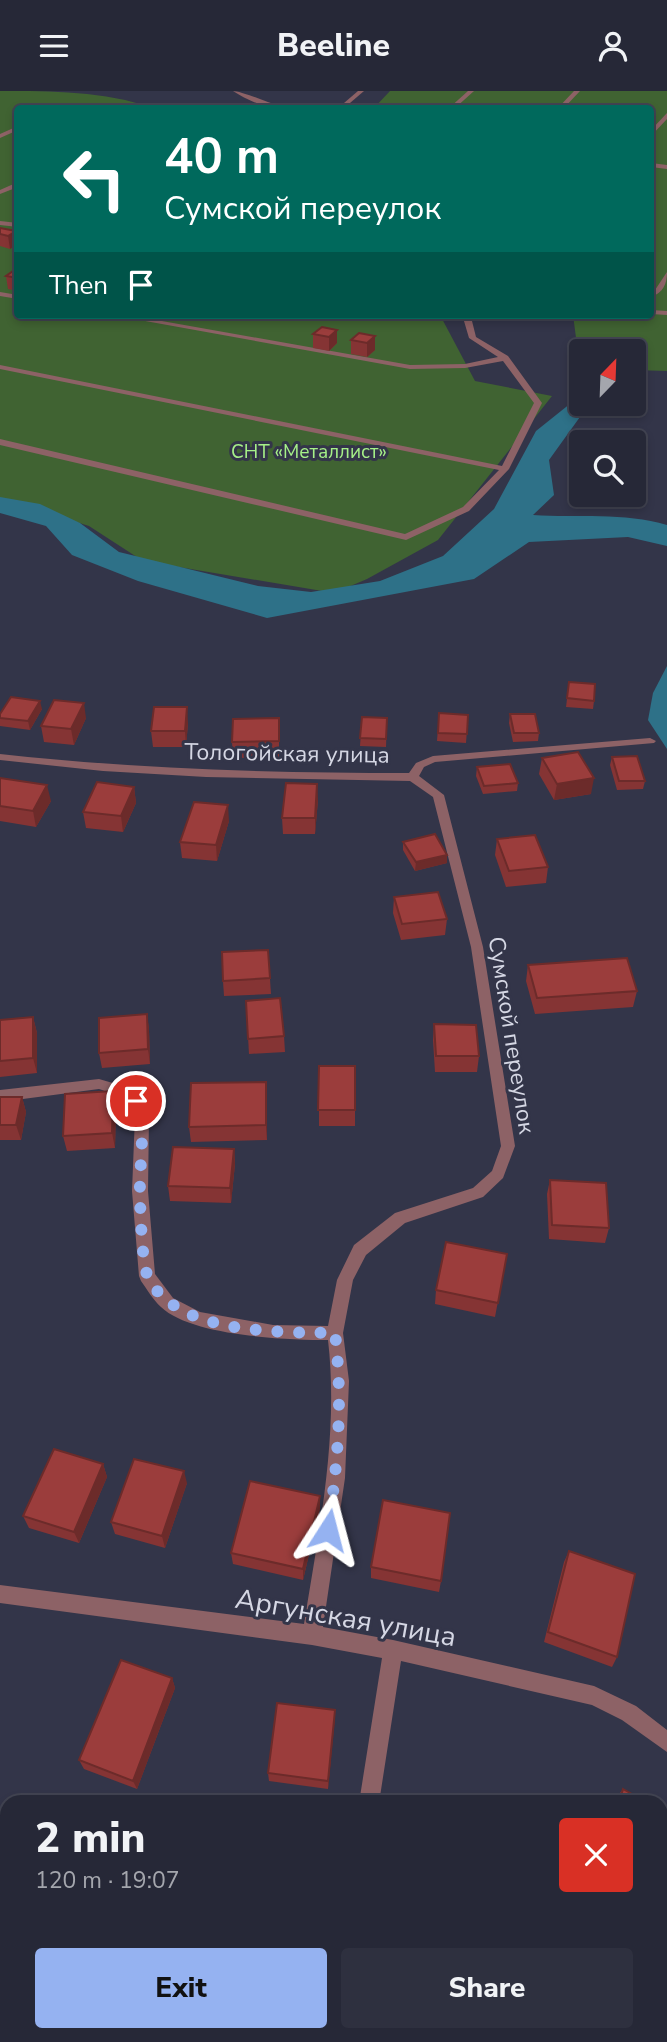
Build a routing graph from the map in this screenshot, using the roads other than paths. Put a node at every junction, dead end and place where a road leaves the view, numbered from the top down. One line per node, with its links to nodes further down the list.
1 (236, 91): 5 (street)
2 (361, 91): 6 (street)
3 (471, 91): 7 (street)
4 (577, 91): 8 (street)
5 (270, 105)
6 (344, 105)
7 (455, 105)
8 (563, 105)
9 (667, 115): 10 (street)
10 (654, 130)
11 (667, 274): 12 (street)
12 (654, 293)
13 (139, 319): 15 (street)
14 (469, 319): 15 (street)
15 (505, 358): 18 (street)
16 (0, 367): 18 (street)
17 (0, 442): 18 (street)
18 (505, 468)
19 (650, 741): 21 (street, Тологойская улица)
20 (0, 757): 21 (street, Тологойская улица)
21 (413, 776): 23 (street, Сумской переулок)
22 (0, 1096): 23 (street)
23 (335, 1333): 25 (street, Сумской переулок)
24 (0, 1594): 25 (street, Аргунская улица)
25 (312, 1635): 26 (street, Аргунская улица)
26 (393, 1650): 27 (street, Аргунская улица); 28 (street)
27 (667, 1742)
28 (370, 1795)

